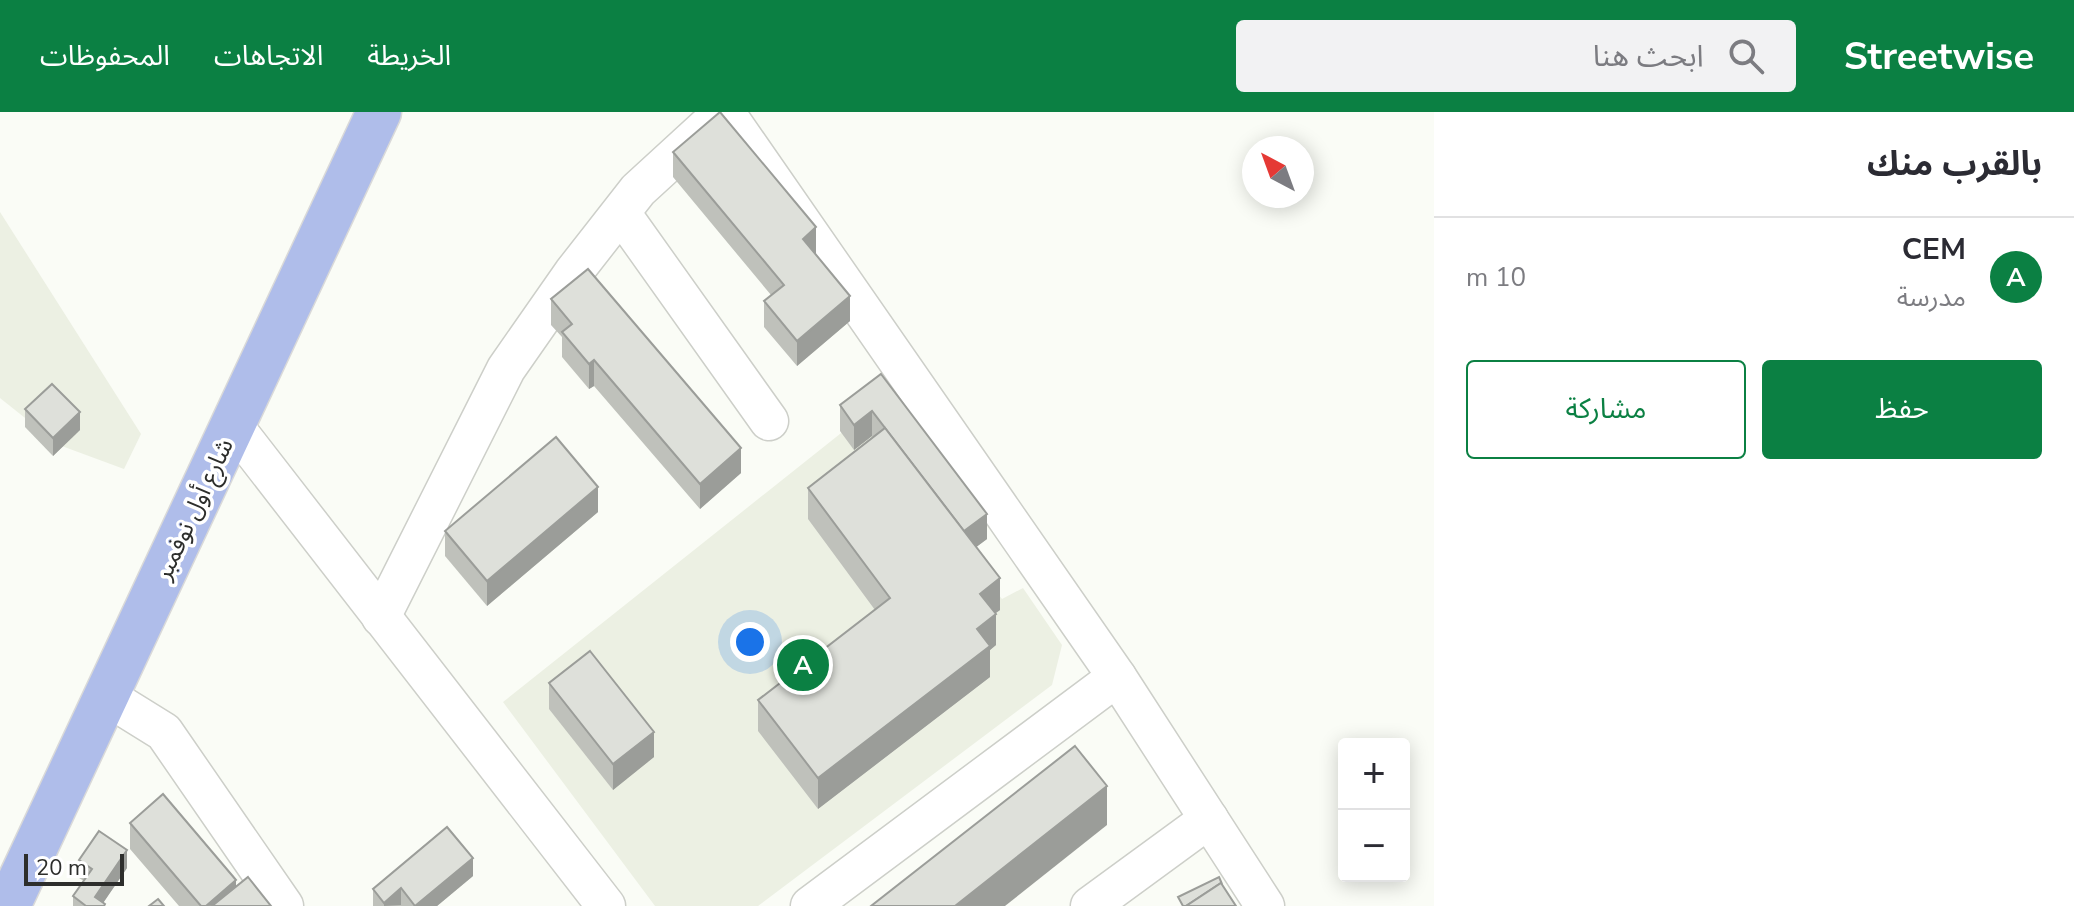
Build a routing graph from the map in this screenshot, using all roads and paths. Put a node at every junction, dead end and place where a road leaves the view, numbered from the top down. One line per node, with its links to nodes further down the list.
1 (379, 112): 5 (main road, شارع أول نوفمبر)
2 (724, 112): 3 (street); 7 (street)
3 (621, 213): 4 (street); 6 (street)
4 (769, 421)
5 (233, 425): 6 (street); 8 (main road, شارع أول نوفمبر)
6 (381, 617): 12 (street)
7 (1117, 677): 9 (street); 13 (street)
8 (106, 696): 10 (main road, شارع أول نوفمبر); 11 (street)
9 (1209, 819): 14 (street); 15 (street)
10 (8, 906)
11 (284, 906)
12 (606, 906)
13 (810, 906)
14 (1090, 906)
15 (1265, 906)

